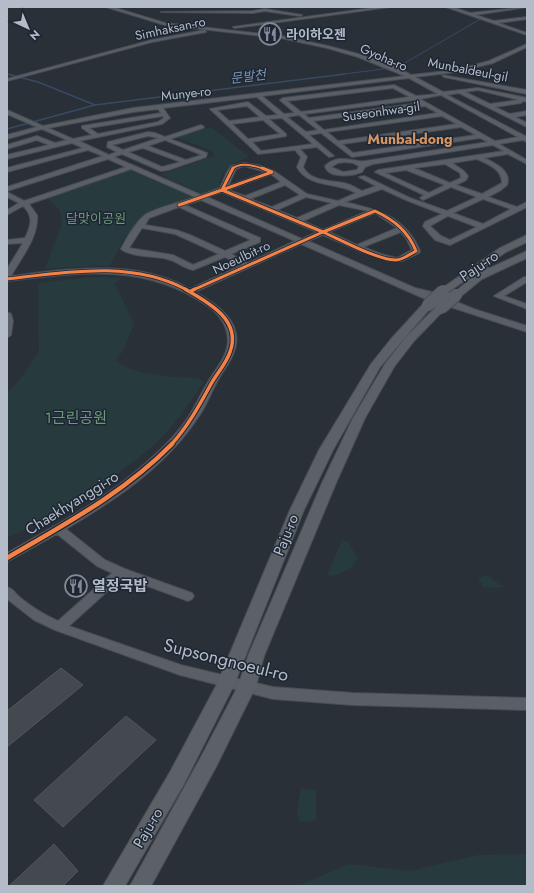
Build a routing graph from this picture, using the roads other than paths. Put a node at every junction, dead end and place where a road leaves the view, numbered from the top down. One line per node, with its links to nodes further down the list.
1 (108, 7): 9 (street, Gyoha-ro)
2 (192, 7): 6 (street)
3 (388, 7): 8 (street)
4 (448, 7): 7 (street)
5 (525, 7): 7 (street)
6 (158, 14): 8 (street); 9 (street)
7 (471, 15): 11 (street)
8 (314, 17): 13 (street)
9 (141, 18): 12 (street, Gyoha-ro)
10 (527, 18): 11 (street)
11 (490, 22): 14 (street)
12 (219, 29): 13 (street, Gyoha-ro); 16 (street, Gyoha-ro); 20 (street, Simhaksan-ro)
13 (236, 29): 16 (street, Gyoha-ro)
14 (527, 34)
15 (527, 45): 18 (street)
16 (387, 66): 19 (street, Gyoha-ro)
17 (418, 70): 18 (street, Munbaldeul-gil)
18 (437, 74): 19 (street); 23 (street, Munbaldeul-gil)
19 (408, 77): 26 (street, Gyoha-ro); 27 (street, Munye-ro)
20 (8, 79)
21 (375, 89): 24 (street, Suseonhwa-gil); 25 (street, Suseonhwa-gil); 29 (street, Suseonhwa-gil)
22 (461, 92): 26 (street, Suseonhwa-gil); 31 (street, Suseonhwa-gil); 34 (street)
23 (527, 92)
24 (341, 93): 28 (street, Suseonhwa-gil); 30 (street, Suseonhwa-gil)
25 (385, 94)
26 (440, 95): 29 (street, Suseonhwa-gil); 56 (street, Gyoha-ro)
27 (259, 96): 35 (street, Munye-ro); 41 (street)
28 (305, 98): 32 (street); 37 (street, Suseonhwa-gil)
29 (415, 98): 33 (street, Suseonhwa-gil); 37 (street, Suseonhwa-gil)
30 (350, 99)
31 (527, 100): 34 (street)
32 (313, 104)
33 (426, 104): 39 (street, Suseonhwa-gil); 44 (street, Suseonhwa-gil)
34 (489, 106): 42 (street)
35 (160, 107): 38 (street); 48 (street, Munye-ro)
36 (7, 112): 48 (street, Noeulbit-ro)
37 (300, 113): 41 (street, Suseonhwa-gil); 44 (street, Suseonhwa-gil)
38 (165, 114): 52 (street); 52 (street)
39 (444, 114): 46 (street, Suseonhwa-gil); 50 (street, Suseonhwa-gil)
40 (527, 114): 42 (street)
41 (282, 116): 43 (street, Suseonhwa-gil); 51 (street)
42 (509, 116): 47 (street)
43 (265, 118): 45 (street, Suseonhwa-gil); 45 (street); 58 (street)
44 (308, 120): 50 (street, Suseonhwa-gil)
45 (228, 123): 58 (street)
46 (462, 125): 53 (street, Suseonhwa-gil); 59 (street, Suseonhwa-gil)
47 (527, 125)
48 (38, 127): 54 (street, Munye-ro); 57 (street, Noeulbit-ro)
49 (201, 127): 55 (street)
50 (322, 131): 51 (street, Suseonhwa-gil); 59 (street, Suseonhwa-gil)
51 (304, 134): 63 (street)
52 (97, 136): 57 (street)
53 (481, 136): 60 (street, Suseonhwa-gil); 64 (street, Suseonhwa-gil)
54 (7, 137)
55 (166, 139): 65 (street); 69 (street); 76 (street)
56 (524, 139): 60 (street); 61 (street, Gyoha-ro)
57 (72, 141): 62 (street); 67 (street, Noeulbit-ro)
58 (247, 141): 68 (street)
59 (337, 143): 64 (street, Suseonhwa-gil)
60 (495, 143): 70 (street, Suseonhwa-gil); 71 (street)
61 (527, 144)
62 (54, 145): 66 (street); 72 (street)
63 (318, 145): 68 (street); 75 (street)
64 (420, 145): 71 (street)
65 (144, 146): 69 (street); 76 (street)
66 (7, 147)
67 (88, 148): 73 (street, Noeulbit-ro); 82 (street)
68 (296, 148): 89 (street)
69 (124, 152): 73 (street); 76 (street)
70 (509, 152): 74 (street); 78 (street, Suseonhwa-gil)
71 (433, 153): 77 (street); 81 (street)
72 (7, 157)
73 (108, 157): 79 (street, Noeulbit-ro); 87 (street)
74 (478, 157): 77 (street); 94 (street)
75 (332, 159): 81 (street); 81 (street)
76 (186, 162)
77 (446, 162): 80 (street); 85 (street)
78 (527, 162)
79 (131, 167): 93 (street, Noeulbit-ro); 98 (street)
80 (408, 168): 85 (street); 92 (street)
81 (360, 169): 86 (street)
82 (7, 170)
83 (272, 172): 84 (street); 88 (street); 88 (street)
84 (287, 182): 91 (street); 95 (street)
85 (451, 186): 92 (street); 94 (street)
86 (381, 187): 89 (street); 96 (street)
87 (7, 189)
88 (222, 190): 93 (street); 95 (street)
89 (361, 193): 97 (street)
90 (7, 194): 98 (street)
91 (305, 195): 97 (street); 102 (street)
92 (429, 195): 96 (street)
93 (202, 197): 100 (street); 115 (street, Noeulbit-ro)
94 (483, 197): 101 (street); 105 (street)
95 (244, 199): 102 (street)
96 (416, 201): 105 (street)
97 (341, 202): 103 (street); 106 (street)
98 (24, 203): 104 (street); 113 (street)
99 (527, 204): 101 (street)
100 (179, 205): 107 (street); 118 (street)
101 (517, 209): 108 (street)
102 (271, 210): 106 (street)
103 (376, 211): 109 (street); 111 (street)
104 (7, 213)
105 (448, 214): 108 (street); 108 (street)
106 (297, 221): 111 (street)
107 (141, 226): 118 (street); 118 (street)
108 (482, 226)
109 (401, 228): 117 (street); 117 (street)
110 (527, 230): 123 (main road)
111 (324, 233): 115 (street); 117 (street)
112 (527, 238): 123 (main road, Paju-ro)
113 (28, 240): 114 (street); 120 (street)
114 (7, 242)
115 (300, 242): 122 (street, Noeulbit-ro); 131 (street, Noeulbit-ro)
116 (527, 246): 126 (main road, Paju-ro)
117 (358, 247)
118 (225, 254): 122 (street)
119 (527, 254): 126 (main road)
120 (15, 261): 121 (street); 124 (street)
121 (7, 262)
122 (247, 265): 127 (street, Noeulbit-ro)
123 (465, 275): 128 (main road, Paju-ro, bridge)
124 (7, 277): 127 (street, Chaekhyanggi-ro)
125 (527, 279): 129 (street)
126 (474, 280): 128 (main road, Paju-ro, bridge)
127 (191, 291): 133 (street, Chaekhyanggi-ro)
128 (434, 307): 139 (main road, Paju-ro); 140 (main road, Paju-ro)
129 (527, 307)
130 (7, 314): 132 (street)
131 (527, 329)
132 (7, 335)
133 (57, 528): 134 (street, Chaekhyanggi-ro); 135 (street)
134 (7, 558)
135 (121, 572): 137 (street); 138 (street)
136 (7, 591): 138 (street, Supsongnoeul-ro)
137 (188, 596)
138 (59, 627): 139 (street, Supsongnoeul-ro)
139 (227, 681): 140 (street, Supsongnoeul-ro); 142 (main road, Paju-ro)
140 (247, 686): 141 (street, Supsongnoeul-ro); 143 (main road, Paju-ro)
141 (527, 704)
142 (113, 886)
143 (140, 886)

